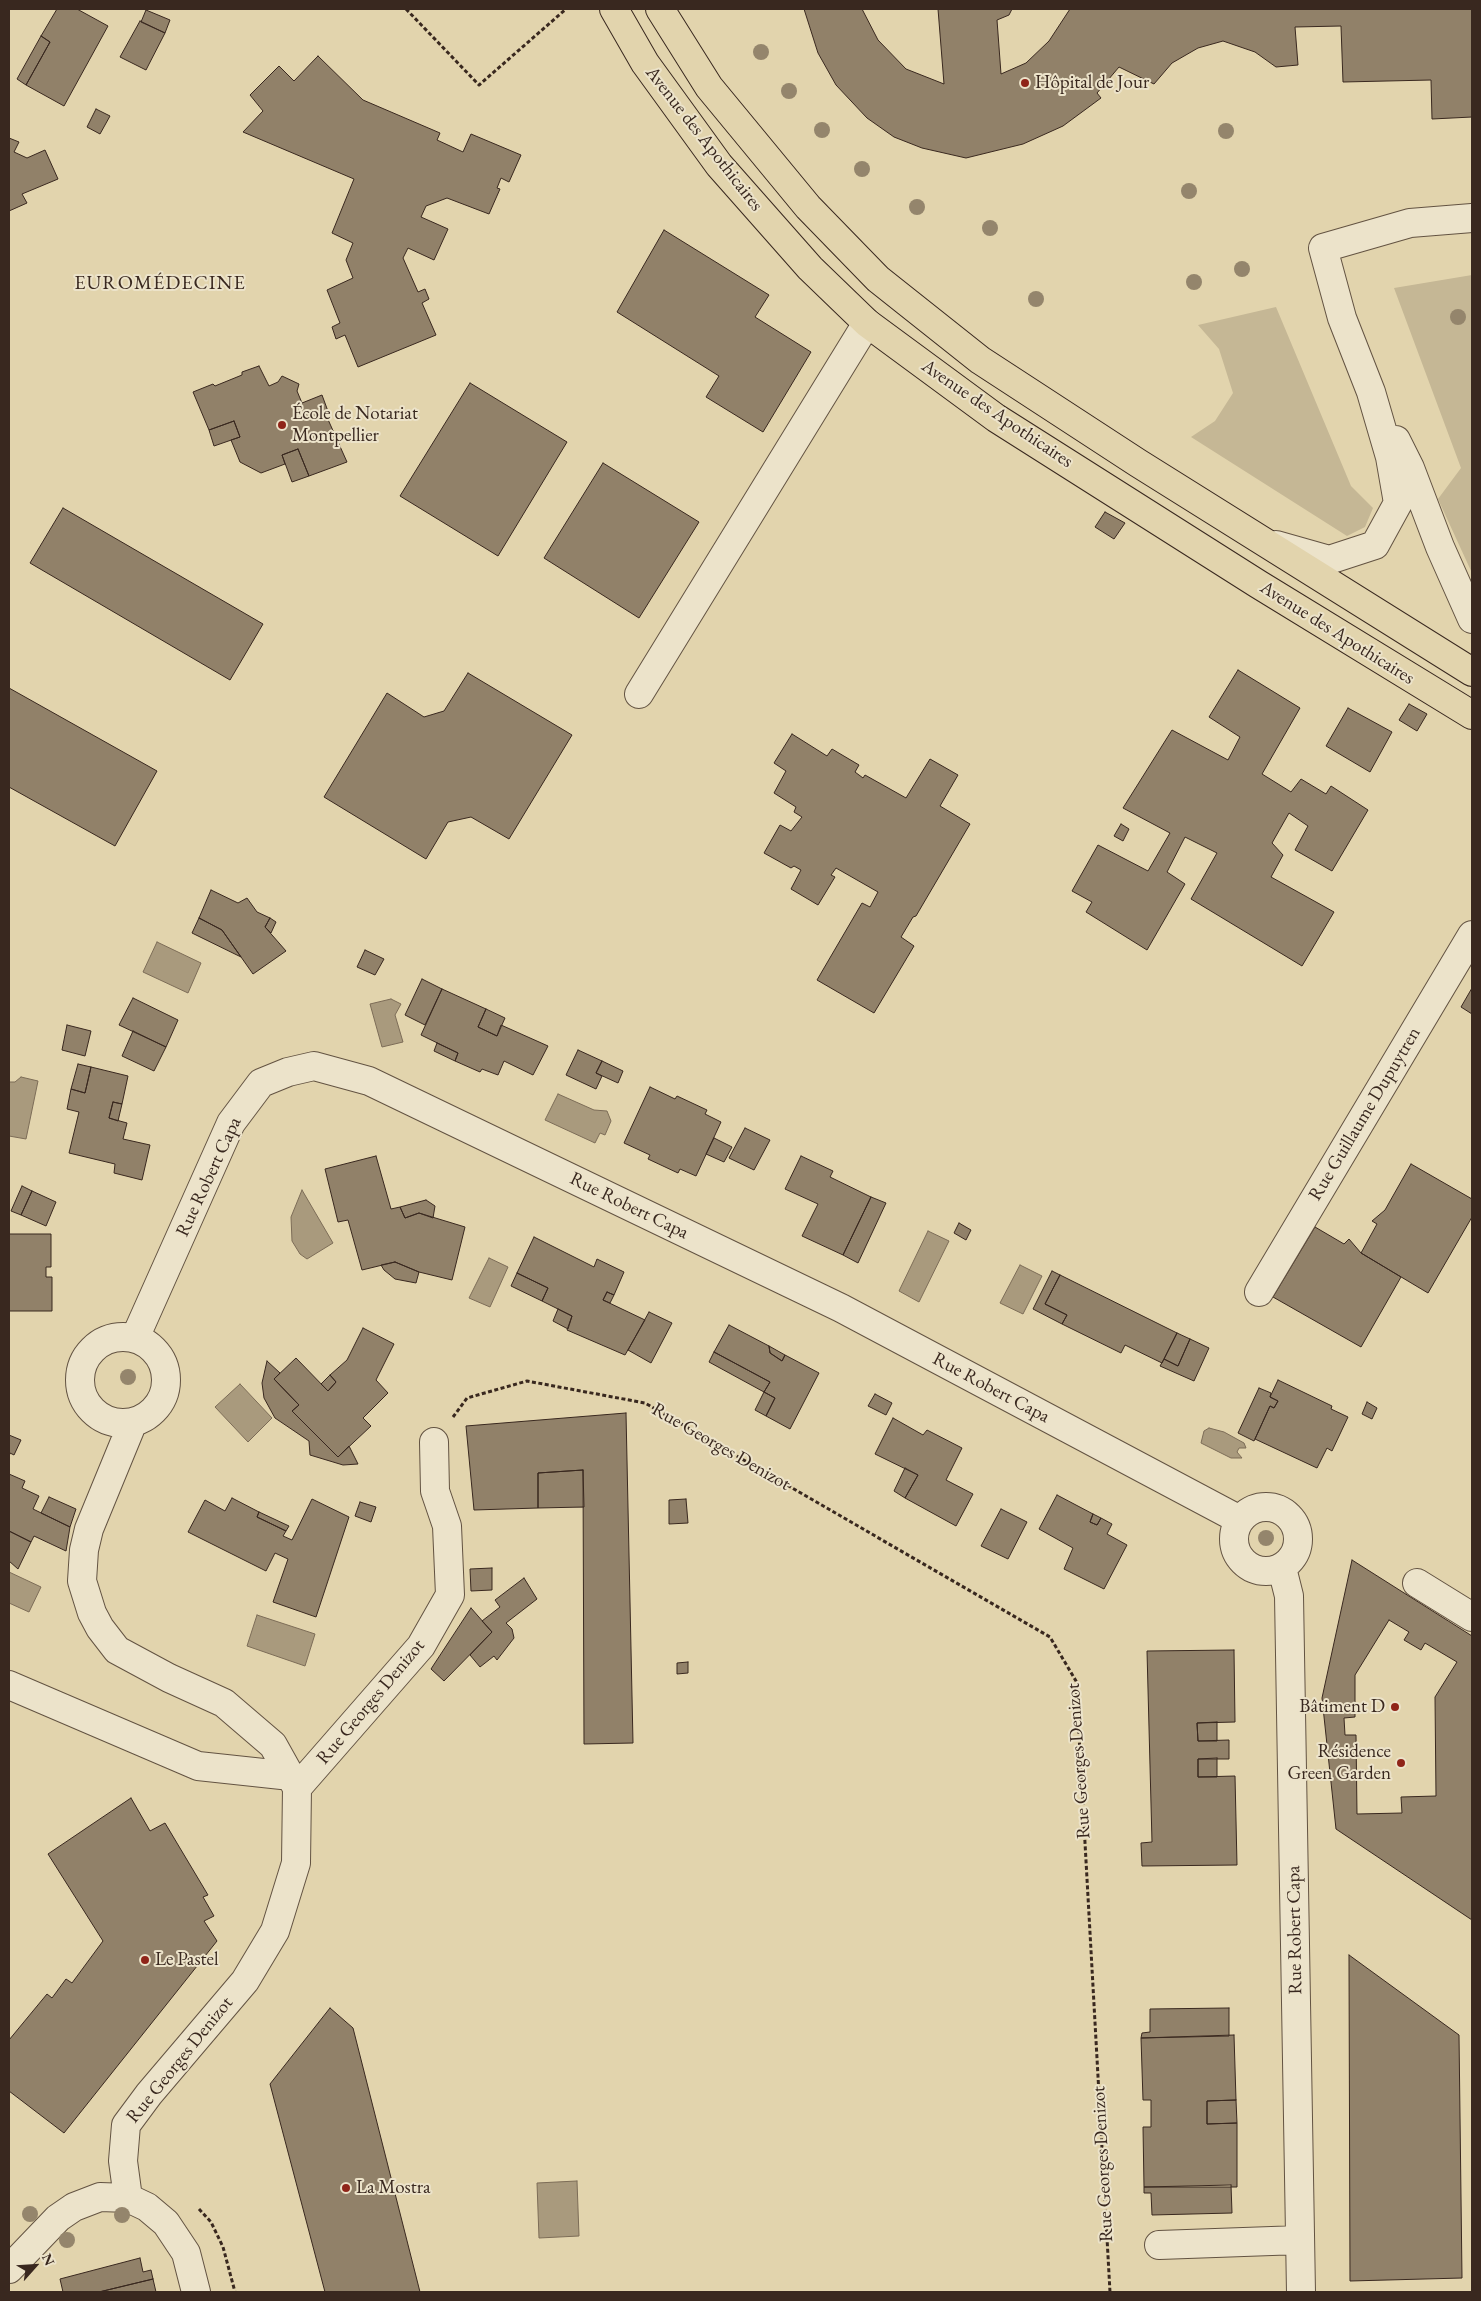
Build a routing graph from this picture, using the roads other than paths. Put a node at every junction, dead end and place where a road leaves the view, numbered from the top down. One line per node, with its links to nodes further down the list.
1 (614, 9): 4 (main road, Avenue des Apothicaires)
2 (660, 9): 6 (main road, Avenue des Apothicaires)
3 (1472, 218): 5 (street)
4 (867, 323): 9 (street); 10 (main road, Avenue des Apothicaires)
5 (1371, 392): 6 (street); 7 (street)
6 (1264, 541): 8 (main road, Avenue des Apothicaires)
7 (1472, 619)
8 (1472, 672)
9 (639, 694)
10 (1472, 715)
11 (1472, 935): 12 (street, Rue Guillaume Dupuytren)
12 (1259, 1292)
13 (135, 1338): 14 (street); 14 (street); 16 (street, Rue Robert Capa)
14 (133, 1422): 21 (street)
15 (434, 1442): 21 (street, Rue Georges Denizot)
16 (1240, 1520): 17 (street); 17 (street)
17 (1282, 1568): 23 (street, Rue Robert Capa)
18 (1418, 1583): 19 (street)
19 (1472, 1617)
20 (9, 1686): 21 (street)
21 (294, 1782): 22 (street, Rue Georges Denizot)
22 (128, 2198): 25 (street); 26 (street)
23 (1300, 2240): 24 (street); 27 (street, Rue Robert Capa)
24 (1159, 2245)
25 (9, 2269)
26 (196, 2292)
27 (1301, 2292)

